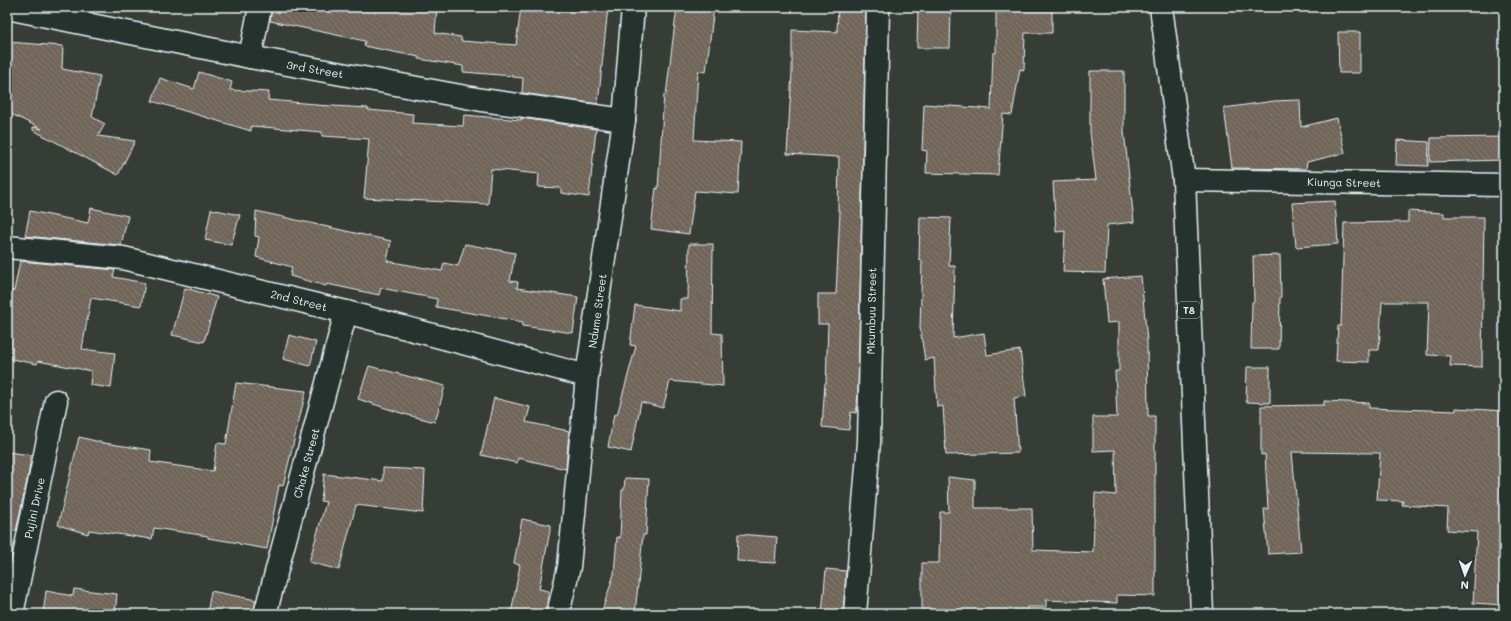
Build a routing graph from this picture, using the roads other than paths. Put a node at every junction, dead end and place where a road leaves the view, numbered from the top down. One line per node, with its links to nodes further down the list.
1 (260, 7): 6 (main road)
2 (633, 7): 7 (main road, Ndume Street)
3 (878, 7): 17 (main road, Mkumbuu Street)
4 (1161, 7): 8 (main road, T8)
5 (7, 8): 6 (main road, 3rd Street)
6 (250, 57): 7 (main road, 3rd Street)
7 (624, 120): 12 (main road, Ndume Street)
8 (1184, 180): 9 (main road, Kiunga Street); 18 (main road, T8)
9 (1504, 185)
10 (7, 247): 11 (main road, 2nd Street)
11 (346, 312): 12 (main road, 2nd Street); 15 (main road, Chake Street)
12 (587, 376): 16 (main road, Ndume Street)
13 (56, 401): 14 (main road, Pujini Drive)
14 (12, 614)
15 (265, 614)
16 (558, 614)
17 (856, 614)
18 (1202, 614)

